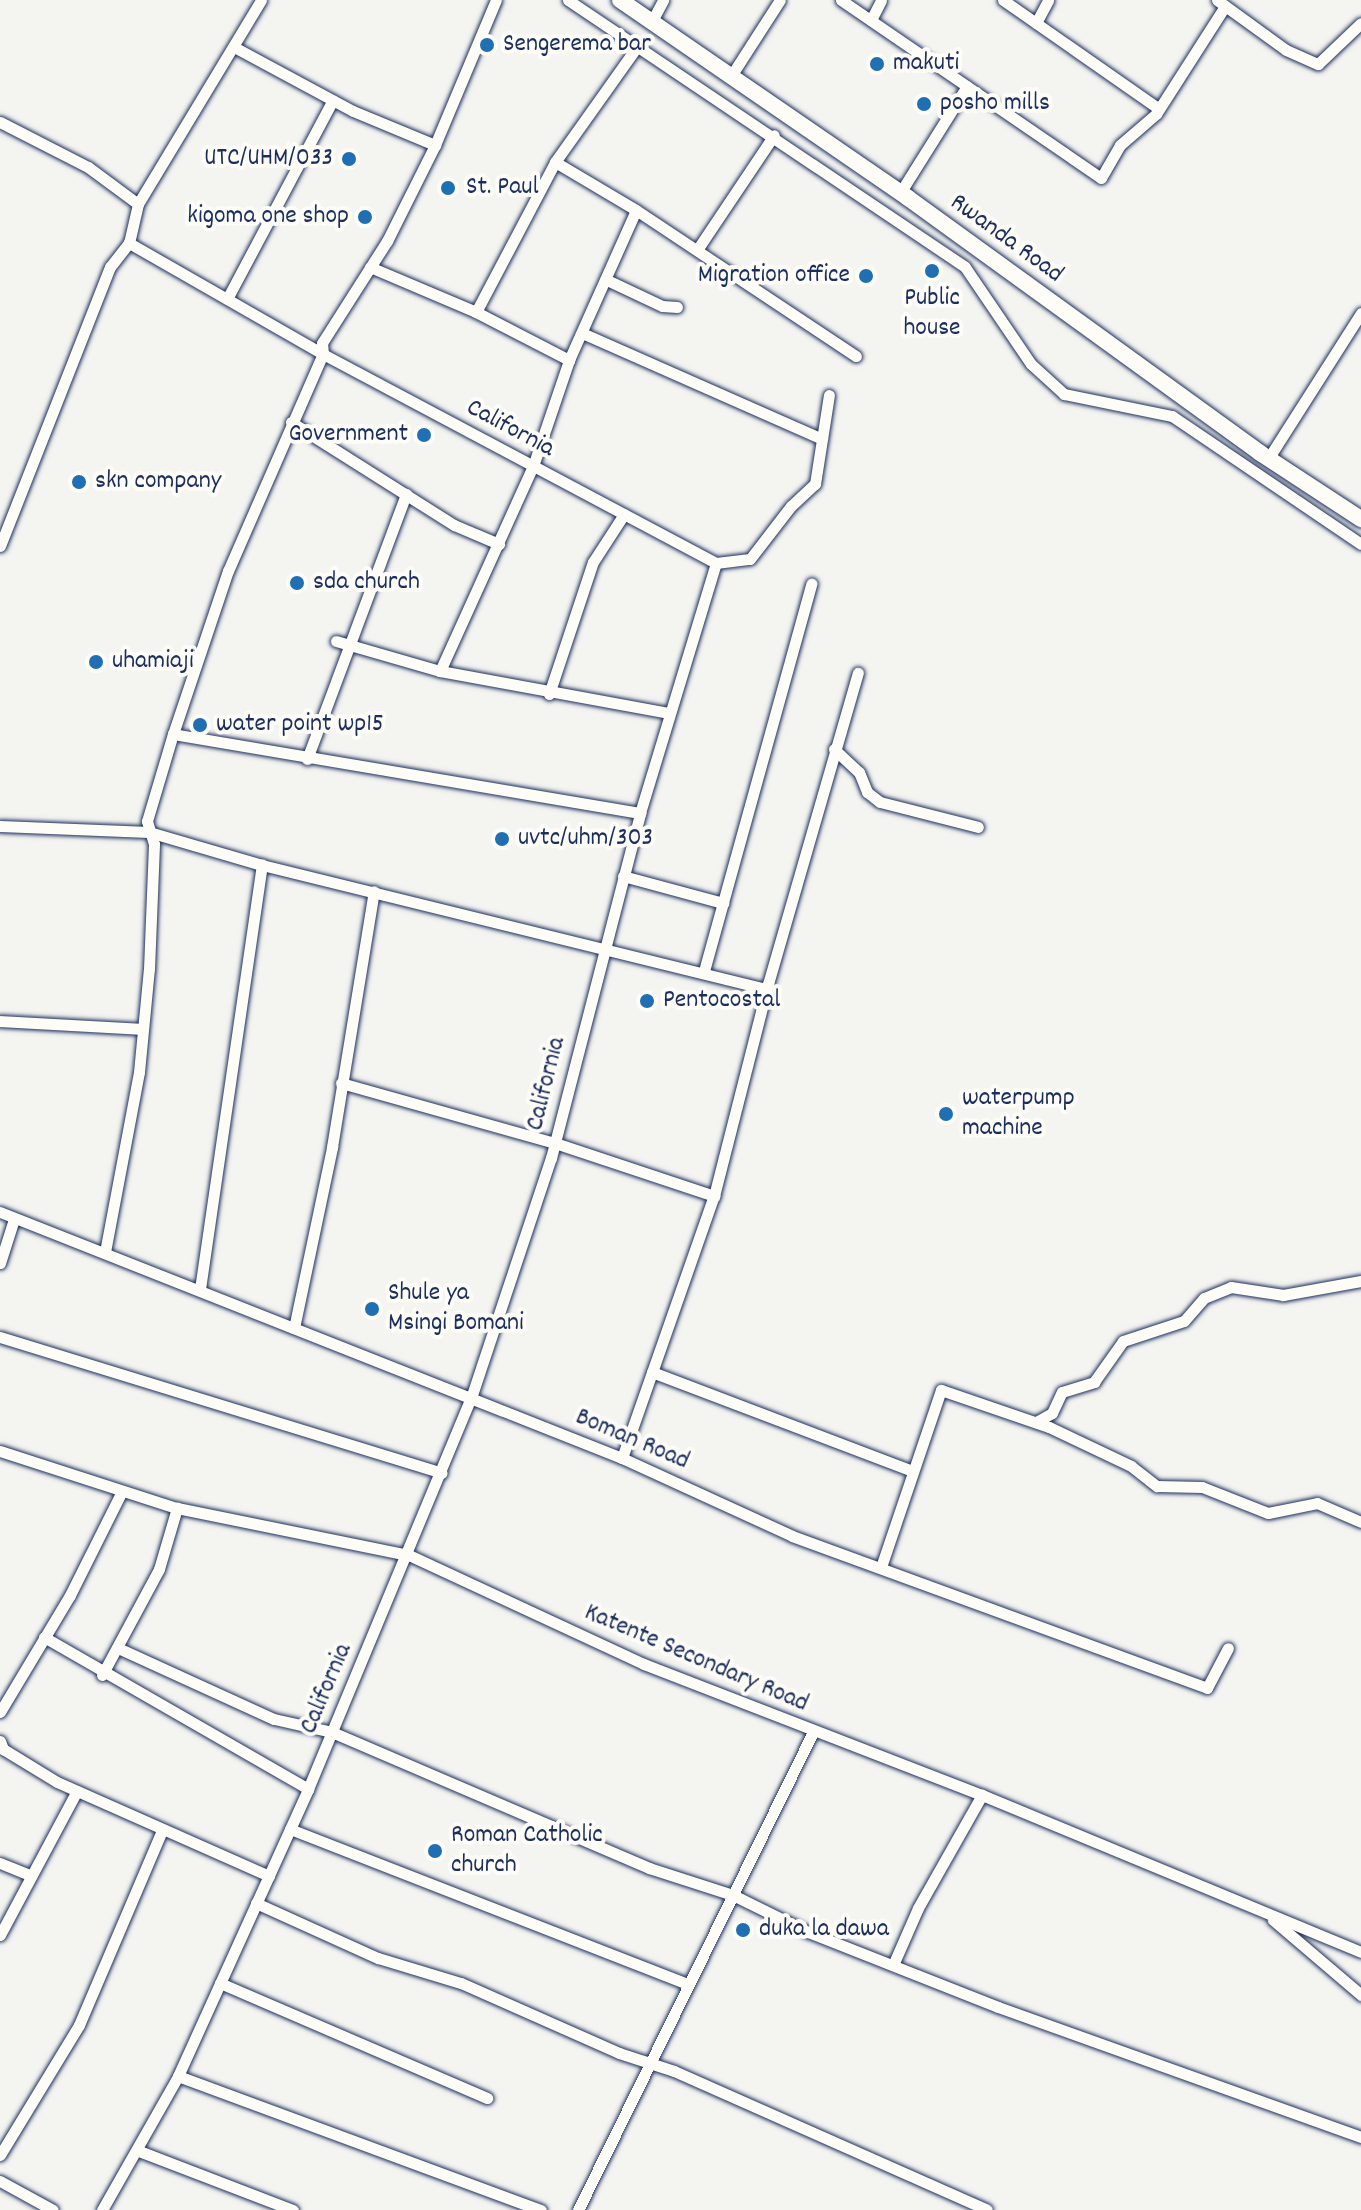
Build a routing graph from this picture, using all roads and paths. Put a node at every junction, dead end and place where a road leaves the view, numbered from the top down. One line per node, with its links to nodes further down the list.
1 (261, 0): 18 (street)
2 (496, 0): 25 (street)
3 (568, 0): 17 (street)
4 (620, 0): 14 (highway, Rwanda Road)
5 (663, 0): 14 (street)
6 (780, 0): 19 (street)
7 (841, 0): 13 (street)
8 (873, 0): 13 (street)
9 (881, 0): 13 (street)
10 (1003, 0): 15 (street)
11 (1048, 0): 15 (street)
12 (1221, 3): 16 (street); 22 (street)
13 (872, 17): 20 (street)
14 (652, 21): 19 (highway, Rwanda Road)
15 (1036, 23): 22 (street)
16 (1361, 23)
17 (638, 45): 24 (street); 26 (street)
18 (234, 47): 21 (street); 28 (street)
19 (731, 76): 27 (highway, Rwanda Road)
20 (967, 86): 22 (street); 27 (street)
21 (333, 100): 25 (street); 34 (street)
22 (1159, 109)
23 (0, 122): 28 (street)
24 (774, 135): 31 (street); 51 (street)
25 (435, 145): 32 (street)
26 (555, 162): 29 (street); 36 (street)
27 (900, 193): 45 (highway, Rwanda Road)
28 (138, 204): 30 (street)
29 (636, 210): 31 (street); 33 (street)
30 (129, 243): 34 (street, California); 52 (street)
31 (697, 250): 40 (street)
32 (370, 267): 36 (street); 39 (street)
33 (607, 280): 35 (street); 38 (street)
34 (227, 299): 39 (street, California)
35 (677, 307)
36 (476, 312): 41 (street)
37 (1361, 313): 45 (street)
38 (582, 333): 41 (street); 44 (street)
39 (323, 354): 43 (street); 46 (street, California)
40 (856, 356)
41 (569, 360): 46 (street)
42 (829, 395): 44 (street)
43 (291, 422): 47 (street); 61 (street)
44 (822, 439): 53 (street)
45 (1268, 459): 49 (highway, Rwanda Road)
46 (533, 466): 48 (street, California); 50 (street)
47 (406, 494): 50 (street); 56 (street)
48 (624, 514): 53 (street, California); 59 (street)
49 (1361, 519)
50 (499, 544): 57 (street)
51 (1361, 544)
52 (0, 546)
53 (716, 563): 60 (street, California)
54 (811, 584): 71 (street)
55 (336, 641): 56 (street)
56 (351, 645): 57 (street); 63 (street)
57 (440, 671): 59 (street)
58 (858, 673): 62 (street)
59 (549, 694): 60 (street)
60 (668, 713): 64 (street, California)
61 (173, 734): 63 (street); 67 (street)
62 (834, 749): 66 (street); 74 (street)
63 (307, 759): 64 (street)
64 (640, 813): 69 (street, California)
65 (0, 826): 67 (street)
66 (978, 827)
67 (149, 832): 68 (street); 76 (street)
68 (262, 865): 70 (street); 85 (street)
69 (623, 876): 71 (street); 72 (street, California)
70 (374, 891): 72 (street); 77 (street)
71 (723, 903): 73 (street)
72 (603, 951): 73 (street); 78 (street, California)
73 (704, 971): 74 (street)
74 (766, 989): 79 (street)
75 (0, 1021): 76 (street)
76 (143, 1029): 82 (street)
77 (341, 1083): 78 (street); 86 (street)
78 (555, 1143): 79 (street); 89 (street, California)
79 (714, 1196): 88 (street)
80 (0, 1212): 81 (street, Boman Road)
81 (14, 1219): 82 (street, Boman Road); 83 (street)
82 (105, 1252): 85 (street, Boman Road)
83 (0, 1263)
84 (1361, 1281): 90 (street)
85 (200, 1289): 86 (street, Boman Road)
86 (294, 1328): 89 (street, Boman Road)
87 (0, 1337): 94 (street)
88 (652, 1372): 92 (street); 93 (street)
89 (471, 1398): 92 (street, Boman Road); 94 (street, California)
90 (1036, 1422): 93 (street); 97 (street)
91 (0, 1451): 95 (street, Katente Secondary Road)
92 (622, 1458): 99 (street, Boman Road)
93 (913, 1471): 99 (street)
94 (442, 1473): 98 (street, California)
95 (121, 1493): 96 (street, Katente Secondary Road); 100 (street)
96 (177, 1508): 98 (street, Katente Secondary Road); 101 (street)
97 (1361, 1522)
98 (409, 1555): 105 (street, California); 106 (street, Katente Secondary Road)
99 (881, 1567): 102 (street, Boman Road)
100 (44, 1637): 103 (street); 104 (street)
101 (118, 1648): 103 (street); 105 (street)
102 (1228, 1648)
103 (102, 1675): 108 (street)
104 (0, 1712)
105 (332, 1732): 108 (street, California); 116 (street)
106 (813, 1732): 110 (street, Katente Secondary Road); 116 (street)
107 (0, 1741): 109 (street)
108 (308, 1789): 111 (street, California)
109 (77, 1791): 112 (street); 114 (street)
110 (982, 1795): 118 (street, Katente Secondary Road); 121 (street)
111 (290, 1829): 115 (street, California); 123 (street)
112 (162, 1830): 115 (street); 130 (street)
113 (0, 1863): 114 (street)
114 (29, 1875): 119 (street)
115 (269, 1876): 117 (street, California)
116 (733, 1895): 121 (street); 123 (street)
117 (256, 1903): 122 (street, California); 125 (street)
118 (1264, 1913): 120 (street, Katente Secondary Road); 124 (street)
119 (0, 1935)
120 (1361, 1952)
121 (893, 1965): 128 (street)
122 (220, 1983): 126 (street, California); 127 (street)
123 (688, 1984): 125 (street)
124 (1361, 1995)
125 (649, 2063): 136 (street); 137 (street)
126 (178, 2076): 129 (street, California); 135 (street)
127 (487, 2098)
128 (1361, 2137)
129 (139, 2151): 133 (street, California); 134 (street)
130 (0, 2155)
131 (0, 2181): 132 (street)
132 (53, 2210)
133 (102, 2210)
134 (293, 2210)
135 (541, 2210)
136 (578, 2210)
137 (987, 2210)

